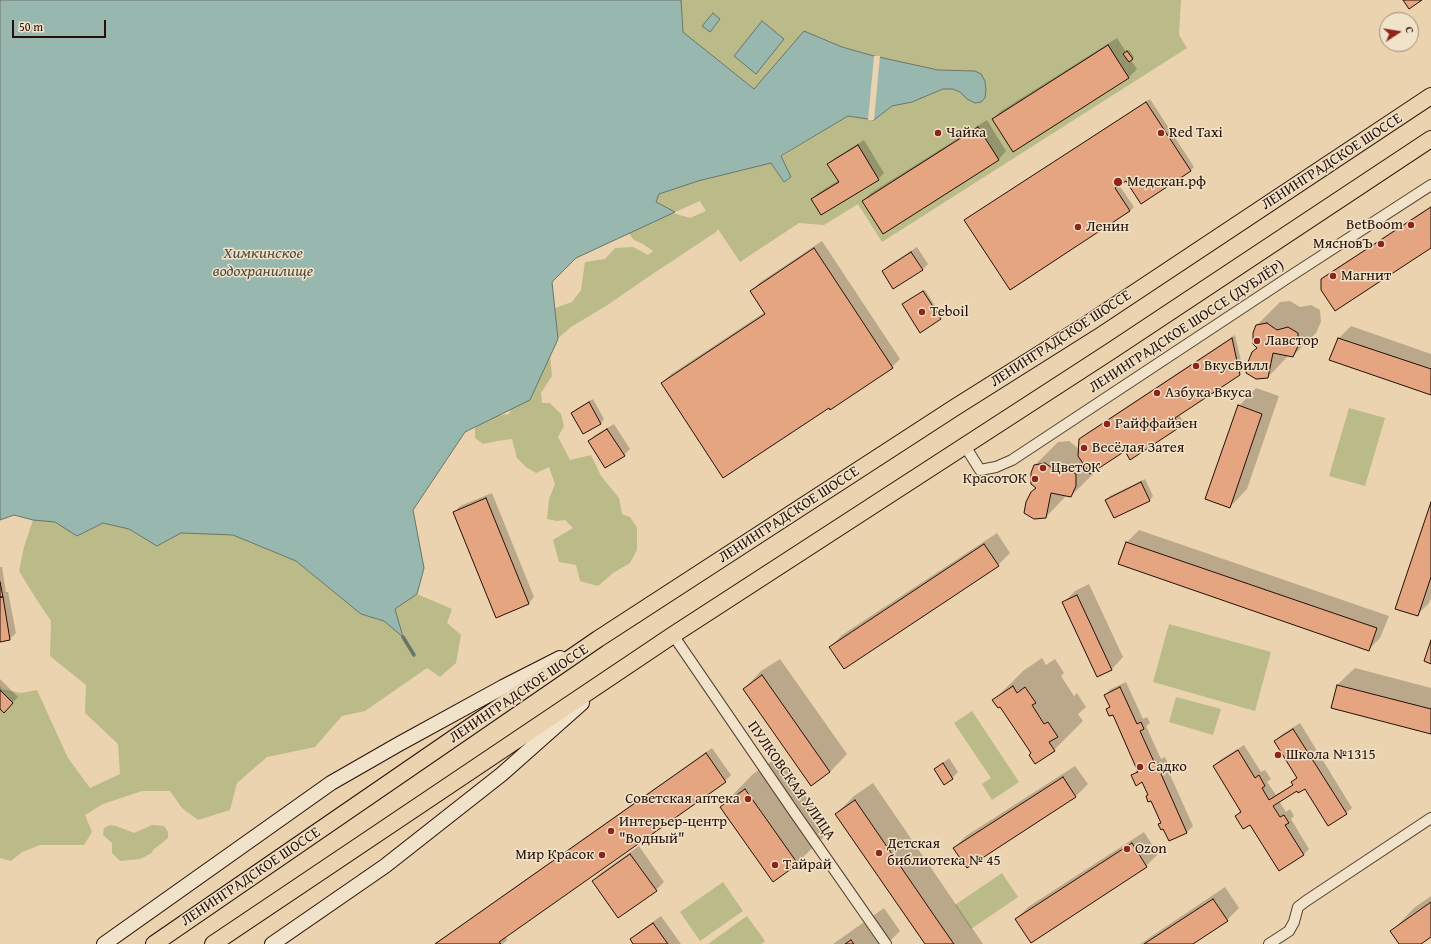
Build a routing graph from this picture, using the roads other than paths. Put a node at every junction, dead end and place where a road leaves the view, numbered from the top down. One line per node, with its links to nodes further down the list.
1 (1431, 96): 6 (main road, ЛЕНИНГРАДСКОЕ ШОССЕ)
2 (1431, 139): 4 (main road)
3 (1431, 185): 4 (street, ЛЕНИНГРАДСКОЕ ШОССЕ (ДУБЛЁР))
4 (965, 446): 5 (main road)
5 (672, 634): 7 (main road); 13 (street, ПУЛКОВСКАЯ УЛИЦА)
6 (598, 640): 9 (main road); 10 (main road, ЛЕНИНГРАДСКОЕ ШОССЕ)
7 (619, 670): 11 (main road); 12 (main road)
8 (1431, 818): 14 (street)
9 (104, 944)
10 (154, 944)
11 (214, 944)
12 (272, 944)
13 (886, 944)
14 (1269, 944)

